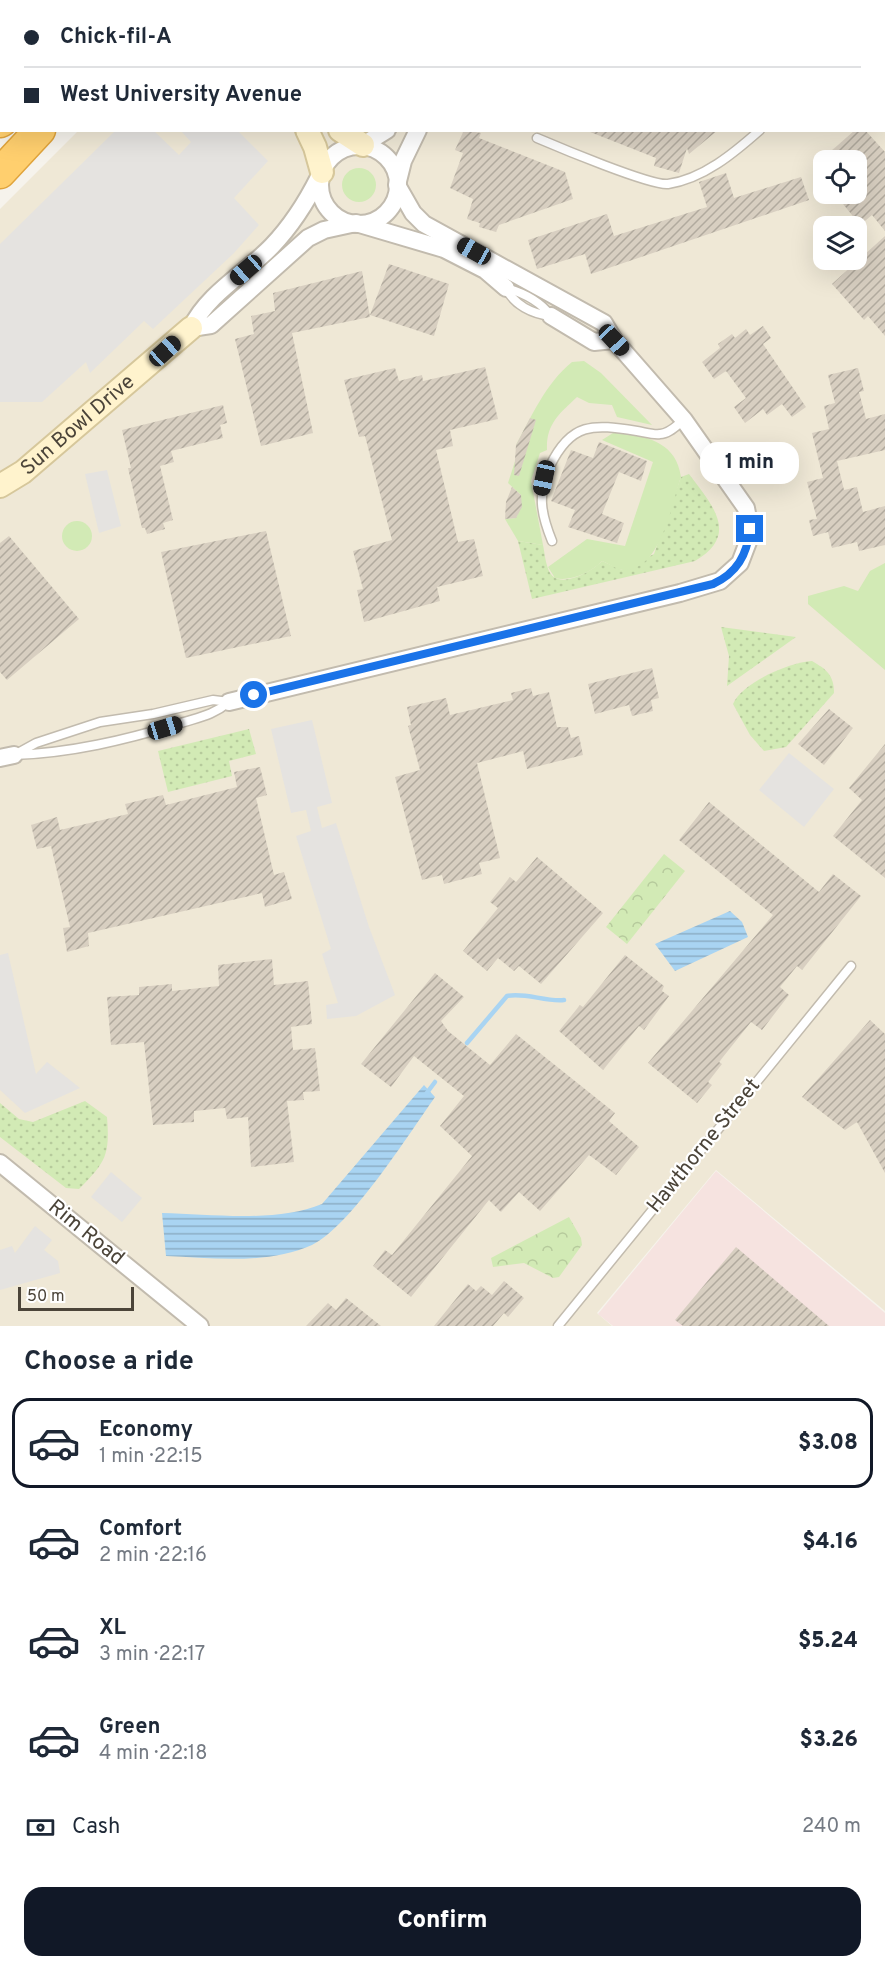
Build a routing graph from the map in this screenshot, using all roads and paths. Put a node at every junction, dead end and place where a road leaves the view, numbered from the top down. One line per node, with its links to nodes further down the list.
1 (38, 132): 10 (highway)
2 (308, 132): 9 (street)
3 (343, 132): 8 (street)
4 (384, 132): 8 (street)
5 (417, 132): 11 (street)
6 (758, 132): 7 (lane)
7 (537, 138)
8 (363, 145): 9 (street); 11 (street)
9 (322, 172): 12 (street); 17 (street)
10 (0, 173)
11 (398, 185): 12 (street); 14 (street)
12 (356, 223): 13 (street); 17 (street, Sun Bowl Drive)
13 (506, 288): 15 (lane)
14 (576, 307): 16 (lane); 18 (street)
15 (551, 316): 16 (street)
16 (567, 326): 18 (street)
17 (191, 328): 20 (street, Sun Bowl Drive)
18 (614, 340): 19 (street)
19 (684, 420): 21 (lane); 22 (street)
20 (0, 486)
21 (552, 541)
22 (229, 702): 23 (lane); 23 (lane)
23 (7, 756)
24 (851, 966): 27 (lane, Hawthorne Street)
25 (0, 1162): 26 (street, Rim Road)
26 (200, 1326)
27 (558, 1326)

